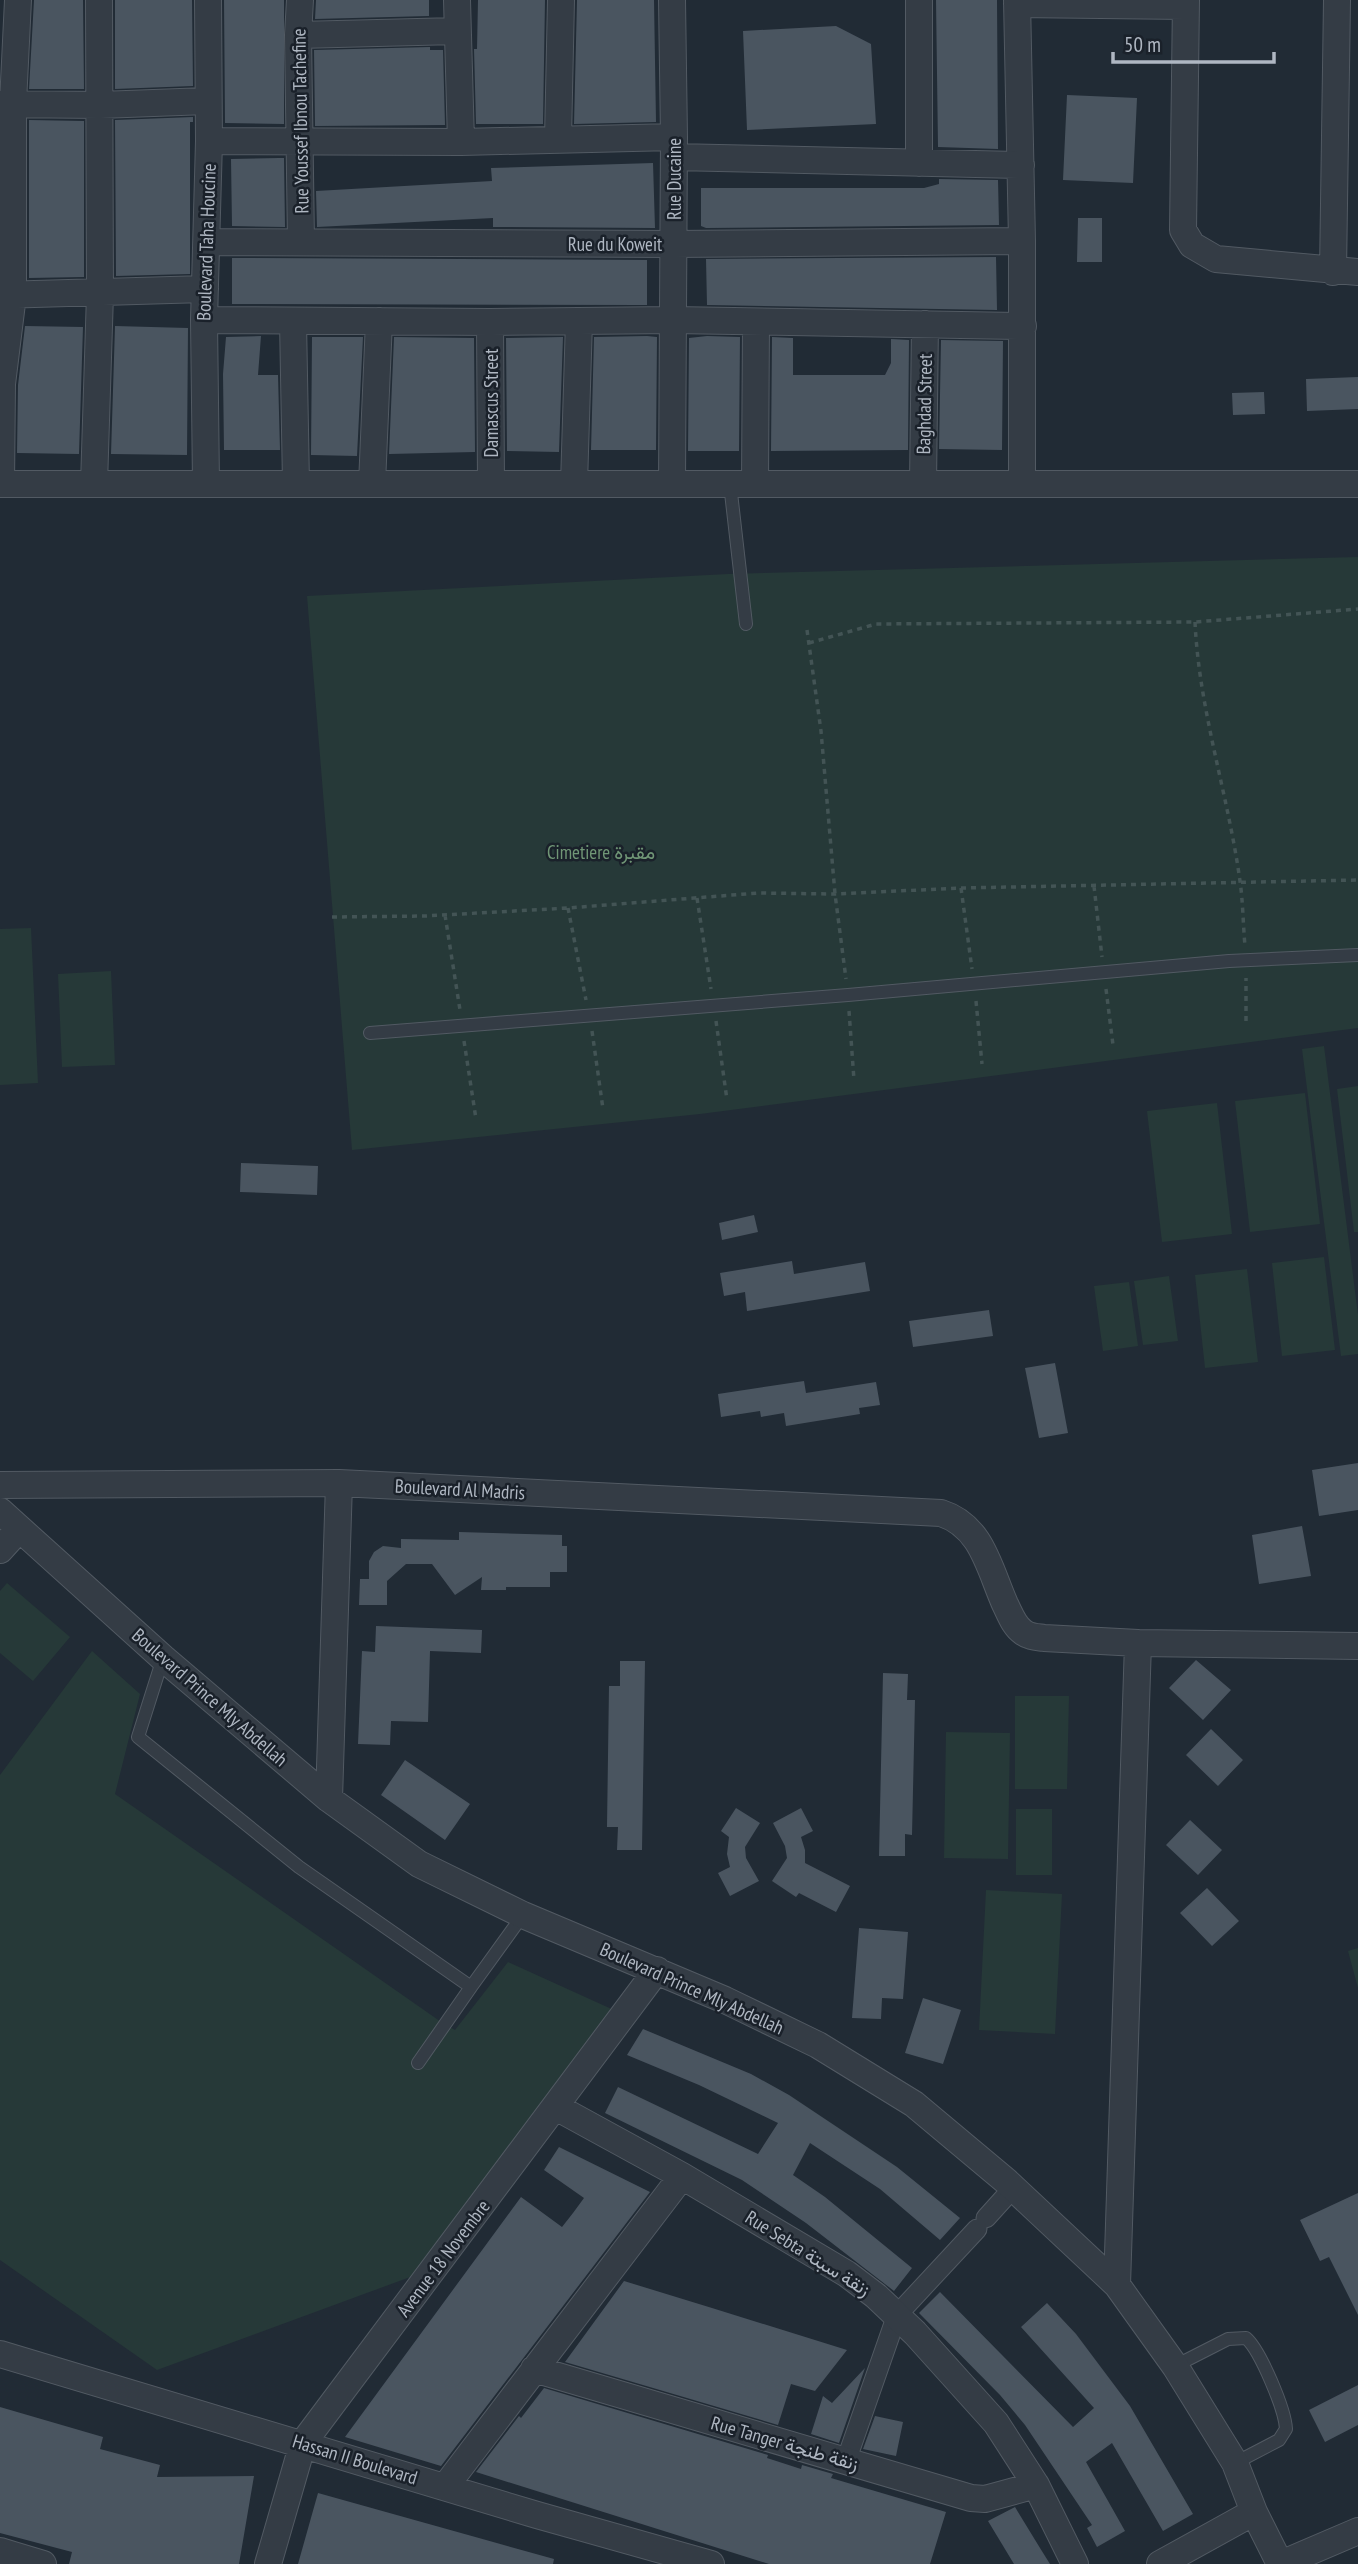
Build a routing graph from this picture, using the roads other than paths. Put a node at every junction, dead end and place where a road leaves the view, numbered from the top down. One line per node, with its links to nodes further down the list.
1 (18, 0): 15 (street)
2 (99, 0): 16 (street)
3 (208, 0): 14 (street, Boulevard Taha Houcine)
4 (300, 0): 13 (street, Rue Youssef Ibnou Tachefine)
5 (457, 0): 12 (street)
6 (561, 0): 17 (street)
7 (672, 0): 21 (street, Rue Ducaine)
8 (919, 0): 22 (street)
9 (1337, 0): 25 (street)
10 (1017, 2): 11 (street); 23 (street)
11 (1185, 3): 30 (street)
12 (457, 31): 13 (street); 19 (street)
13 (298, 35): 20 (street, Rue Youssef Ibnou Tachefine)
14 (207, 101): 16 (street); 18 (street, Boulevard Taha Houcine)
15 (6, 104): 16 (street); 24 (street)
16 (100, 105): 32 (street)
17 (558, 139): 19 (street); 21 (street)
18 (209, 141): 20 (street); 27 (street, Boulevard Taha Houcine)
19 (461, 142): 20 (street)
20 (301, 143): 28 (street, Rue Youssef Ibnou Tachefine)
21 (674, 147): 22 (street); 29 (street, Rue Ducaine)
22 (919, 163): 23 (street)
23 (1021, 165): 26 (street)
24 (7, 190): 33 (street)
25 (1346, 204): 30 (street)
26 (1022, 241): 29 (street, Rue du Koweit); 42 (street)
27 (207, 242): 28 (street, Rue du Koweit); 31 (street, Boulevard Taha Houcine)
28 (301, 242): 29 (street, Rue du Koweit)
29 (673, 244): 35 (street, Rue Ducaine)
30 (1346, 272)
31 (205, 289): 32 (street); 34 (street, Boulevard Taha Houcine)
32 (100, 294): 33 (street); 44 (street)
33 (6, 295): 43 (street)
34 (204, 320): 36 (street); 45 (street, Boulevard Taha Houcine)
35 (673, 320): 38 (street); 40 (street); 50 (street, Rue Ducaine)
36 (293, 321): 37 (street); 46 (street)
37 (379, 321): 39 (street); 47 (street)
38 (579, 321): 39 (street); 49 (street)
39 (490, 322): 48 (street, Damascus Street)
40 (756, 322): 41 (street); 51 (street)
41 (926, 324): 42 (street); 52 (street, Baghdad Street)
42 (1023, 326): 53 (street)
43 (1, 484): 44 (street)
44 (94, 484): 45 (street)
45 (206, 484): 46 (street)
46 (296, 484): 47 (street)
47 (372, 484): 48 (street)
48 (491, 484): 49 (street)
49 (574, 484): 50 (street)
50 (672, 484): 51 (street)
51 (743, 484): 52 (street); 55 (lane)
52 (923, 484): 53 (street)
53 (1022, 484): 54 (street)
54 (1358, 484)
55 (746, 624)
56 (1358, 955): 57 (lane)
57 (370, 1033)
58 (339, 1483): 59 (street, Boulevard Al Madris); 62 (street, Boulevard Al Madris); 65 (street)
59 (0, 1485)
60 (9, 1520): 61 (street); 64 (street, Boulevard Prince Mly Abdellah)
61 (0, 1550)
62 (1138, 1643): 63 (street); 73 (street)
63 (1358, 1646)
64 (163, 1658): 65 (street, Boulevard Prince Mly Abdellah); 68 (lane)
65 (329, 1799): 66 (street, Boulevard Prince Mly Abdellah)
66 (523, 1915): 67 (street, Boulevard Prince Mly Abdellah); 68 (lane)
67 (657, 1970): 70 (street, Avenue 18 Novembre); 72 (street, Boulevard Prince Mly Abdellah)
68 (471, 1987): 69 (lane)
69 (418, 2063)
70 (556, 2107): 71 (street, Rue Sebta زنقة سبتة); 78 (street, Avenue 18 Novembre)
71 (682, 2176): 74 (street, Rue Sebta زنقة سبتة); 77 (street)
72 (1013, 2188): 73 (street, Boulevard Prince Mly Abdellah); 74 (street)
73 (1116, 2285): 76 (street, Boulevard Prince Mly Abdellah)
74 (897, 2315): 79 (street); 81 (street, Rue Sebta زنقة سبتة)
75 (0, 2354): 78 (street, Hassan II Boulevard)
76 (1175, 2366): 80 (street, Boulevard Prince Mly Abdellah); 80 (lane)
77 (534, 2369): 79 (street, Rue Tanger زنقة طنجة); 82 (street)
78 (303, 2443): 82 (street, Hassan II Boulevard); 87 (street, Avenue 18 Novembre)
79 (846, 2461): 81 (street, Rue Tanger زنقة طنجة)
80 (1235, 2463): 83 (street, Boulevard Prince Mly Abdellah)
81 (1036, 2485): 89 (street, Rue Sebta زنقة سبتة)
82 (445, 2487): 88 (street, Hassan II Boulevard)
83 (1254, 2512): 90 (street); 91 (street, Boulevard Prince Mly Abdellah)
84 (1358, 2531): 91 (street)
85 (0, 2551): 86 (street)
86 (43, 2564)
87 (268, 2564)
88 (711, 2564)
89 (1075, 2564)
90 (1160, 2564)
91 (1280, 2564)

